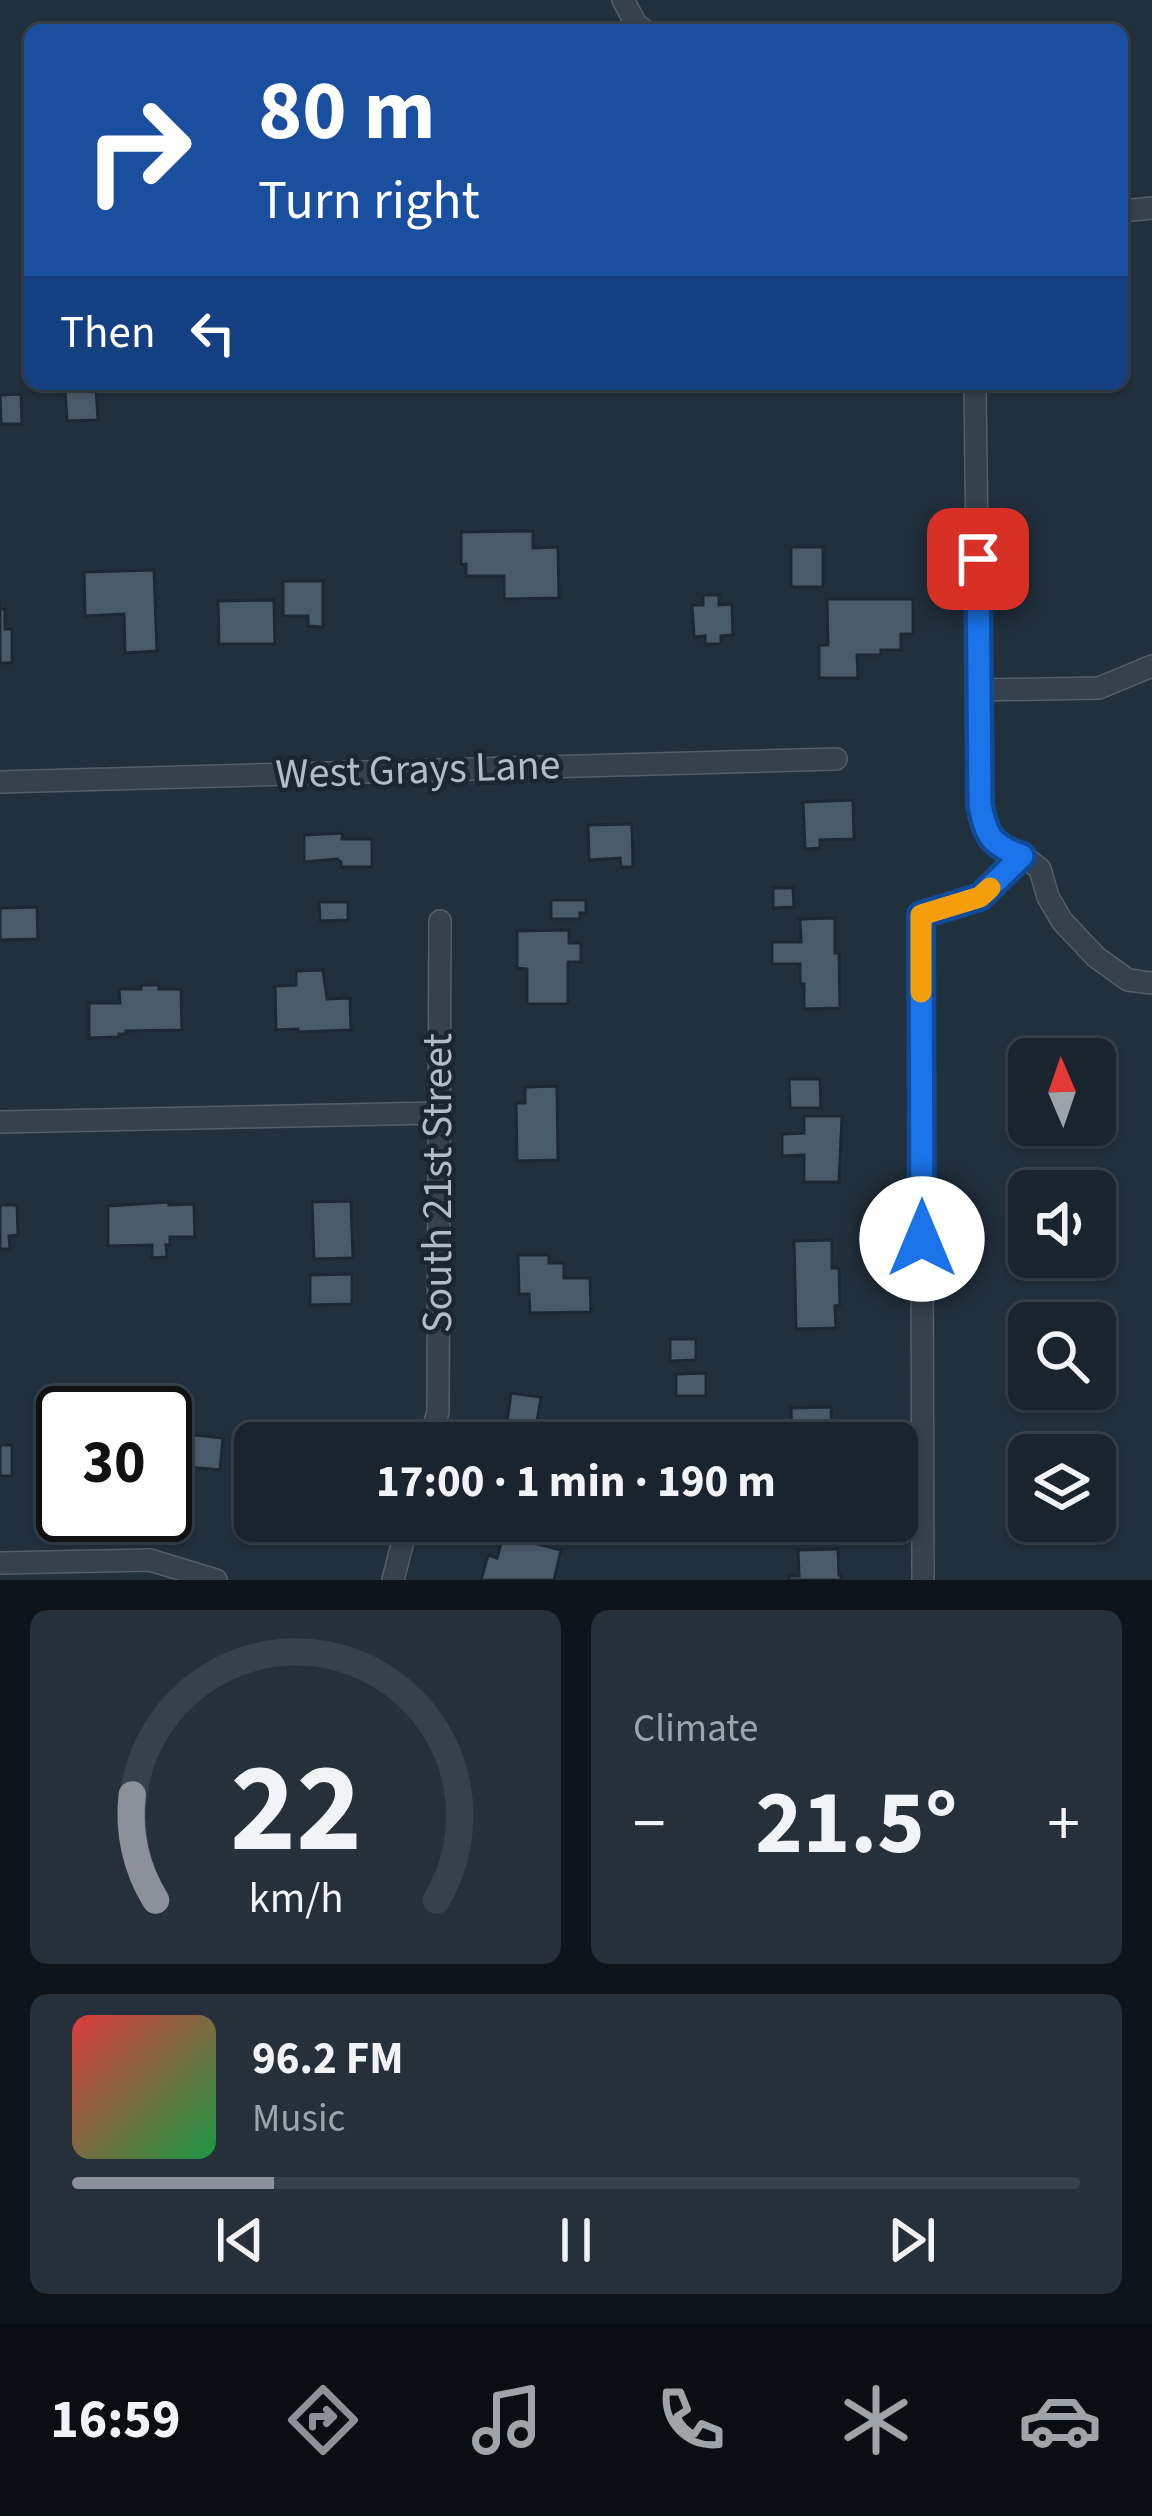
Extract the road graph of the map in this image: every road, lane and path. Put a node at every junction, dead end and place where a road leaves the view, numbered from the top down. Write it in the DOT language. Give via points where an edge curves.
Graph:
graph roads {
  1 [pos="975,390"];
  2 [pos="1152,666"];
  3 [pos="980,690"];
  4 [pos="836,759"];
  5 [pos="0,782"];
  6 [pos="1022,856"];
  7 [pos="921,915"];
  8 [pos="440,922"];
  9 [pos="1152,983"];
  10 [pos="437,1113"];
  11 [pos="0,1122"];
  12 [pos="434,1422"];
  13 [pos="403,1542"];
  14 [pos="0,1563"];
  15 [pos="216,1580"];
  16 [pos="393,1580"];
  17 [pos="923,1580"];
  1 -- 3 [label="street"];
  2 -- 3 [label="street" via="1099,688"];
  3 -- 6 [label="street" via="986,832"];
  4 -- 5 [label="street, West Grays Lane"];
  6 -- 7 [label="lane" via="980,897"];
  6 -- 9 [label="street" via="1040,868 1062,921 1096,957 1128,980"];
  7 -- 17 [label="street"];
  8 -- 10 [label="street, South 21st Street"];
  10 -- 11 [label="street"];
  10 -- 12 [label="street, South 21st Street"];
  13 -- 16 [label="street"];
  14 -- 15 [label="street" via="150,1560"];
}
